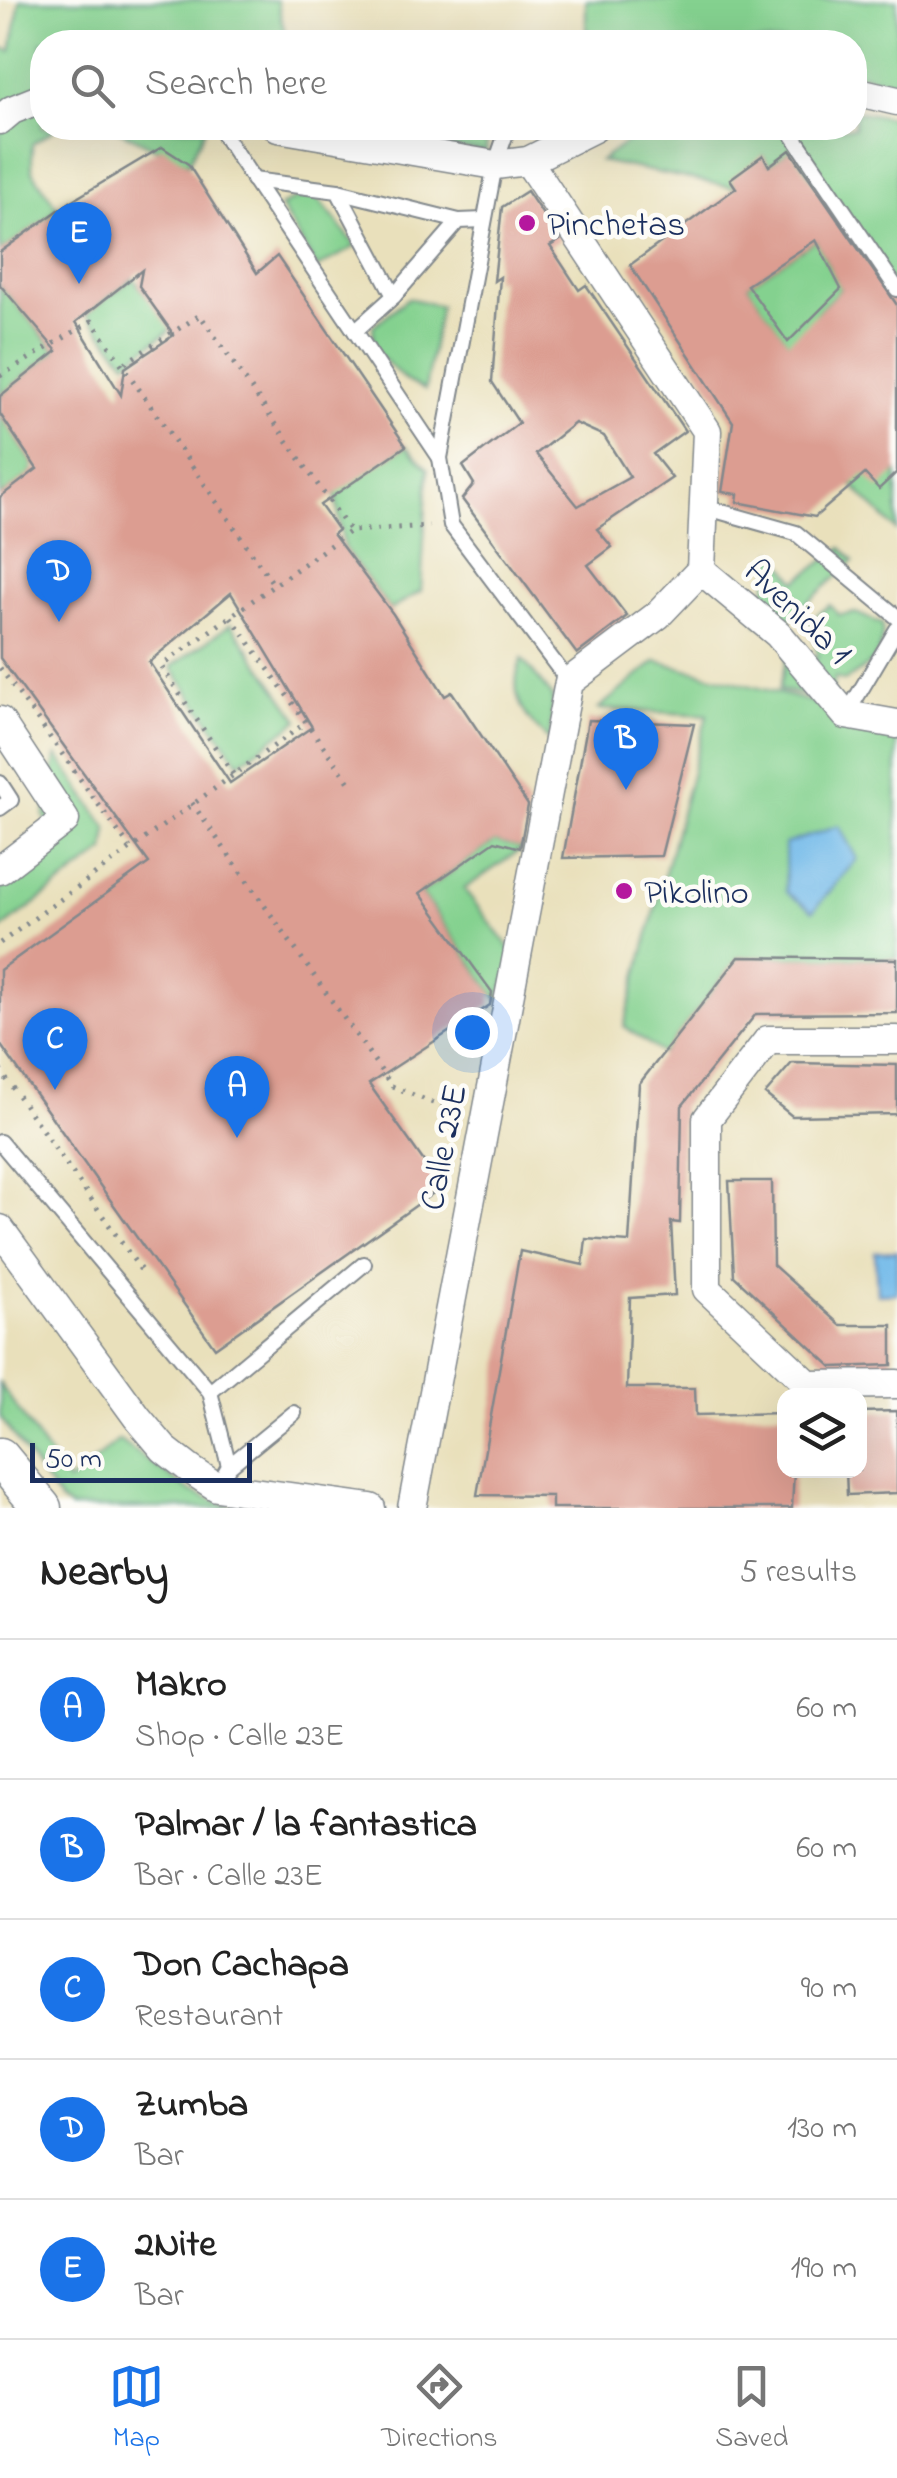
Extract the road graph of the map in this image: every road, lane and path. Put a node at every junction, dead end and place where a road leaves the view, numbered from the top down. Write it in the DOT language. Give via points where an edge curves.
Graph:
graph roads {
  1 [pos="867,93"];
  2 [pos="897,100"];
  3 [pos="30,103"];
  4 [pos="0,120"];
  5 [pos="227,140"];
  6 [pos="350,140"];
  7 [pos="504,140"];
  8 [pos="570,140"];
  9 [pos="796,140"];
  10 [pos="528,161"];
  11 [pos="495,164"];
  12 [pos="253,180"];
  13 [pos="338,191"];
  14 [pos="484,220"];
  15 [pos="458,221"];
  16 [pos="897,288"];
  17 [pos="394,296"];
  18 [pos="355,331"];
  19 [pos="124,364"];
  20 [pos="0,376"];
  21 [pos="440,458"];
  22 [pos="704,507"];
  23 [pos="452,525"];
  24 [pos="350,531"];
  25 [pos="702,570"];
  26 [pos="274,586"];
  27 [pos="231,617"];
  28 [pos="897,617"];
  29 [pos="897,629"];
  30 [pos="0,668"];
  31 [pos="569,682"];
  32 [pos="846,715"];
  33 [pos="0,721"];
  34 [pos="307,722"];
  35 [pos="897,724"];
  36 [pos="234,774"];
  37 [pos="0,783"];
  38 [pos="351,785"];
  39 [pos="192,803"];
  40 [pos="0,808"];
  41 [pos="130,848"];
  42 [pos="0,870"];
  43 [pos="0,943"];
  44 [pos="897,1040"];
  45 [pos="0,1070"];
  46 [pos="485,1124"];
  47 [pos="0,1142"];
  48 [pos="0,1229"];
  49 [pos="364,1264"];
  50 [pos="154,1290"];
  51 [pos="897,1384"];
  52 [pos="210,1392"];
  53 [pos="294,1413"];
  54 [pos="0,1457"];
  55 [pos="223,1477"];
  56 [pos="42,1508"];
  57 [pos="371,1508"];
  58 [pos="412,1508"];
  1 -- 2 [label="street"];
  3 -- 4 [label="street"];
  5 -- 12 [label="lane"];
  6 -- 11 [label="street"];
  7 -- 11 [label="lane"];
  8 -- 10 [label="street"];
  9 -- 16 [label="lane"];
  10 -- 11 [label="street"];
  10 -- 22 [label="street" via="707,431"];
  11 -- 14 [label="lane"];
  12 -- 13 [label="lane"];
  12 -- 18 [label="lane"];
  13 -- 15 [label="lane"];
  13 -- 17 [label="lane"];
  14 -- 15 [label="lane"];
  14 -- 21 [label="lane"];
  15 -- 17 [label="lane"];
  17 -- 18 [label="lane"];
  18 -- 21 [label="lane"];
  19 -- 20 [label="path" via="92,321"];
  19 -- 24 [label="path" via="200,315"];
  19 -- 26 [label="path"];
  21 -- 23 [label="lane"];
  22 -- 25 [label="street"];
  22 -- 28 [label="lane" via="796,532"];
  23 -- 24 [label="path"];
  23 -- 31 [label="lane"];
  24 -- 26 [label="path"];
  25 -- 31 [label="street" via="658,615"];
  25 -- 32 [label="street, Avenida 1" via="778,634"];
  26 -- 27 [label="path"];
  27 -- 34 [label="path"];
  27 -- 36 [label="path" via="160,666"];
  29 -- 32 [label="lane"];
  30 -- 41 [label="path"];
  31 -- 46 [label="street, Calle 23E"];
  32 -- 35 [label="street, Avenida 1"];
  33 -- 42 [label="street" via="65,820"];
  34 -- 36 [label="path"];
  34 -- 38 [label="path"];
  36 -- 39 [label="path"];
  37 -- 40 [label="lane" via="11,800"];
  39 -- 41 [label="path"];
  39 -- 46 [label="path" via="392,1086"];
  41 -- 43 [label="path"];
  44 -- 51 [label="street" via="768,1040 707,1119 706,1194 706,1289 809,1385"];
  45 -- 50 [label="path"];
  46 -- 58 [label="street, Calle 23E"];
  47 -- 52 [label="lane"];
  48 -- 55 [label="street" via="164,1449"];
  49 -- 52 [label="lane"];
  52 -- 55 [label="lane"];
  53 -- 55 [label="lane"];
  54 -- 56 [label="main road"];
  55 -- 57 [label="street"];
}
